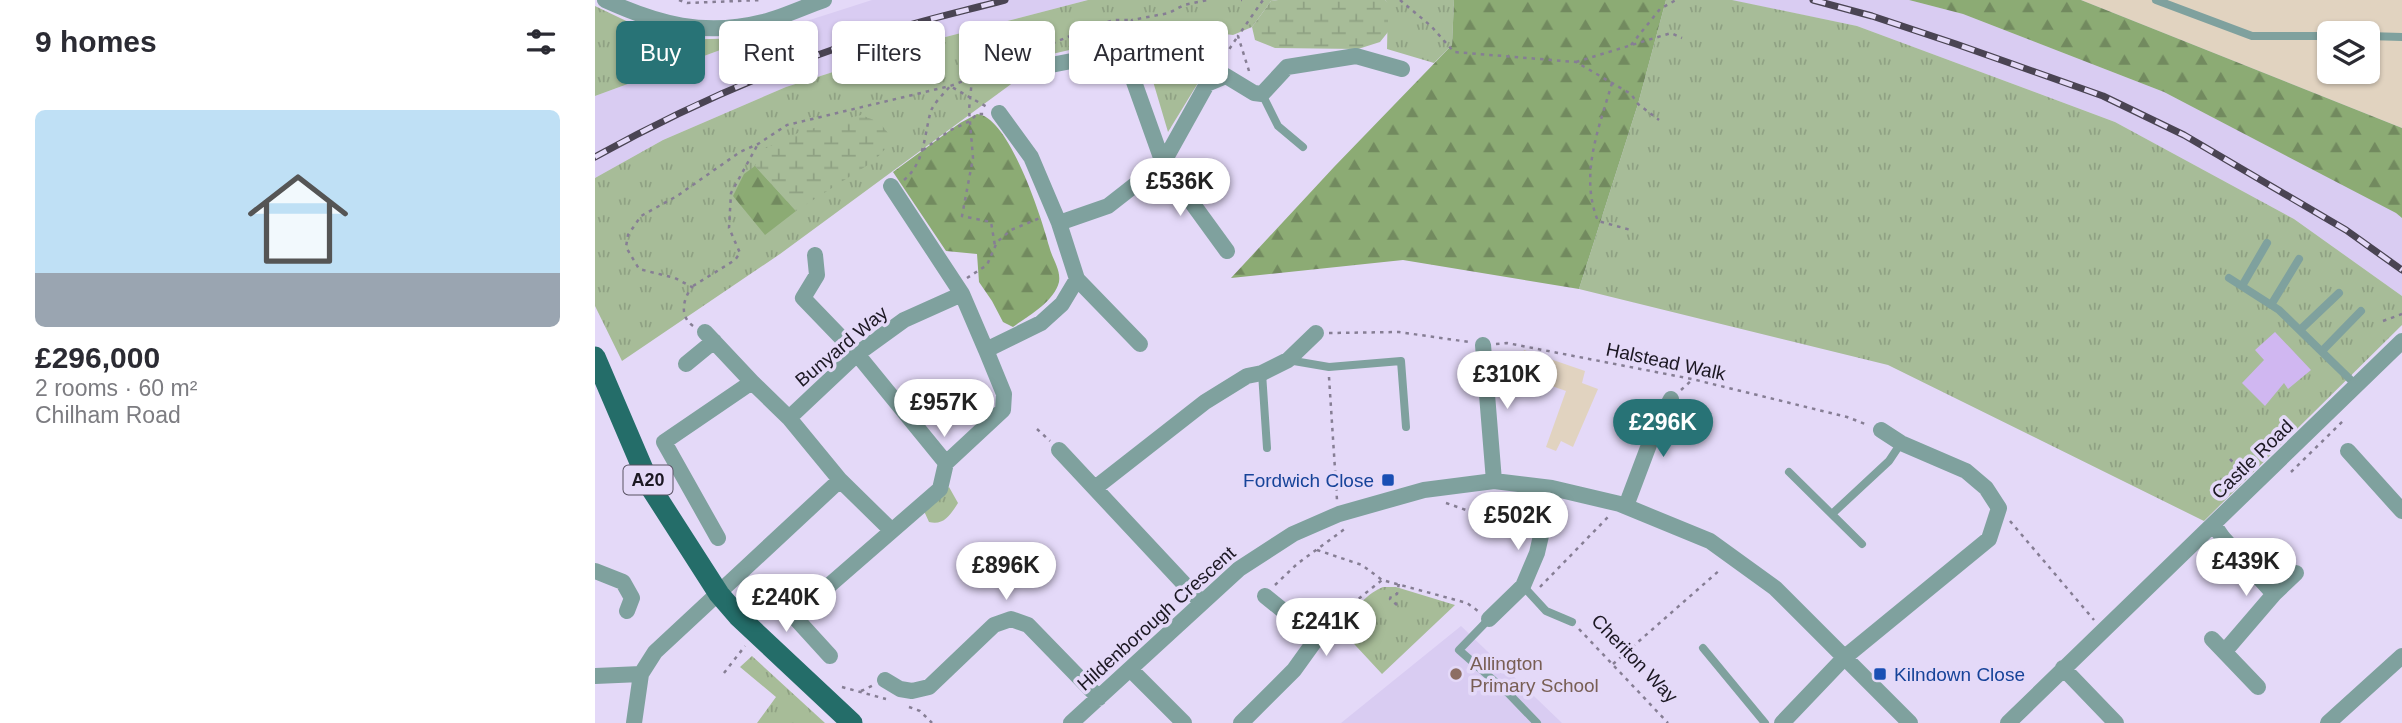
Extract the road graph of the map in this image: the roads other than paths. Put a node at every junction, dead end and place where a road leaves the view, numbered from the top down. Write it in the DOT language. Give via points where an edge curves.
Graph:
graph roads {
  1 [pos="605,0"];
  2 [pos="824,0"];
  3 [pos="2156,0"];
  4 [pos="2317,36"];
  5 [pos="2380,36"];
  6 [pos="2402,37"];
  7 [pos="1055,64"];
  8 [pos="1402,69"];
  9 [pos="1228,77"];
  10 [pos="1207,84"];
  11 [pos="1258,93"];
  12 [pos="999,113"];
  13 [pos="1303,147"];
  14 [pos="1163,163"];
  15 [pos="892,188"];
  16 [pos="1056,218"];
  17 [pos="2267,243"];
  18 [pos="1227,251"];
  19 [pos="815,255"];
  20 [pos="2299,259"];
  21 [pos="2229,278"];
  22 [pos="1077,279"];
  23 [pos="2242,286"];
  24 [pos="959,289"];
  25 [pos="2339,293"];
  26 [pos="2271,305"];
  27 [pos="2361,310"];
  28 [pos="2300,330"];
  29 [pos="1316,333"];
  30 [pos="2402,341"];
  31 [pos="1140,344"];
  32 [pos="1483,345"];
  33 [pos="986,350"];
  34 [pos="2322,351"];
  35 [pos="857,354"];
  36 [pos="595,358"];
  37 [pos="1288,360"];
  38 [pos="686,364"];
  39 [pos="1262,373"];
  40 [pos="752,382"];
  41 [pos="2357,386"];
  42 [pos="1671,399"];
  43 [pos="789,418"];
  44 [pos="1406,427"];
  45 [pos="1881,430"];
  46 [pos="1901,443"];
  47 [pos="1266,448"];
  48 [pos="1059,450"];
  49 [pos="2348,451"];
  50 [pos="946,463"];
  51 [pos="1789,471"];
  52 [pos="840,480"];
  53 [pos="1494,481"];
  54 [pos="1095,488"];
  55 [pos="1552,488"];
  56 [pos="1623,505"];
  57 [pos="2402,511"];
  58 [pos="1832,514"];
  59 [pos="2214,525"];
  60 [pos="891,530"];
  61 [pos="718,538"];
  62 [pos="1862,544"];
  63 [pos="595,571"];
  64 [pos="2296,573"];
  65 [pos="768,588"];
  66 [pos="1527,591"];
  67 [pos="719,594"];
  68 [pos="2274,594"];
  69 [pos="1265,596"];
  70 [pos="1201,602"];
  71 [pos="627,611"];
  72 [pos="794,616"];
  73 [pos="1489,619"];
  74 [pos="1572,622"];
  75 [pos="2212,639"];
  76 [pos="1703,648"];
  77 [pos="2225,650"];
  78 [pos="831,656"];
  79 [pos="1845,657"];
  80 [pos="2391,660"];
  81 [pos="1130,668"];
  82 [pos="2063,668"];
  83 [pos="641,674"];
  84 [pos="595,676"];
  85 [pos="885,680"];
  86 [pos="2257,687"];
  87 [pos="1099,698"];
  88 [pos="846,721"];
  89 [pos="2115,722"];
  90 [pos="633,723"];
  91 [pos="1072,723"];
  92 [pos="1184,723"];
  93 [pos="1241,723"];
  94 [pos="1537,723"];
  95 [pos="1765,723"];
  96 [pos="1782,723"];
  97 [pos="1910,723"];
  98 [pos="2008,723"];
  99 [pos="2328,723"];
  1 -- 2 [label="street" via="676,26 707,29 764,22"];
  3 -- 4 [label="lane" via="2252,36"];
  5 -- 6 [label="lane"];
  7 -- 14 [label="street" via="1123,51"];
  8 -- 11 [label="street" via="1356,56 1287,67"];
  9 -- 11 [label="street"];
  10 -- 14 [label="street"];
  11 -- 13 [label="lane" via="1277,126"];
  12 -- 16 [label="street" via="1031,157"];
  14 -- 16 [label="street" via="1108,206"];
  14 -- 18 [label="street"];
  15 -- 24 [label="street"];
  16 -- 22 [label="street"];
  17 -- 23 [label="lane"];
  19 -- 35 [label="street" via="817,275 803,298"];
  20 -- 26 [label="lane"];
  21 -- 23 [label="lane"];
  22 -- 31 [label="street"];
  22 -- 33 [label="street" via="1062,304 1041,323"];
  23 -- 26 [label="lane"];
  24 -- 33 [label="street"];
  24 -- 35 [label="street, Bunyard Way"];
  25 -- 28 [label="lane"];
  26 -- 28 [label="lane"];
  27 -- 34 [label="lane"];
  28 -- 34 [label="lane"];
  29 -- 37 [label="street"];
  30 -- 41 [label="street, Castle Road"];
  32 -- 53 [label="street"];
  33 -- 50 [label="street" via="1005,394 1003,410"];
  34 -- 41 [label="lane"];
  35 -- 43 [label="street, Bunyard Way"];
  35 -- 50 [label="street"];
  36 -- 67 [label="main road, A20" via="651,488"];
  37 -- 39 [label="street"];
  37 -- 44 [label="lane" via="1329,367 1401,361"];
  38 -- 40 [label="street" via="710,337"];
  39 -- 47 [label="lane"];
  39 -- 54 [label="street" via="1247,376 1205,402"];
  40 -- 43 [label="street"];
  40 -- 61 [label="street" via="664,442"];
  41 -- 59 [label="street, Castle Road" via="2335,418"];
  42 -- 56 [label="street"];
  43 -- 52 [label="street"];
  45 -- 46 [label="street"];
  46 -- 58 [label="lane" via="1889,461"];
  46 -- 79 [label="street" via="1966,471 1986,488 1999,508 1989,539"];
  48 -- 54 [label="street"];
  49 -- 57 [label="street"];
  50 -- 60 [label="street" via="940,489"];
  51 -- 58 [label="lane"];
  52 -- 60 [label="street"];
  52 -- 67 [label="street"];
  53 -- 55 [label="street, Hildenborough Crescent"];
  53 -- 70 [label="street, Hildenborough Crescent" via="1416,493 1293,534 1239,569"];
  54 -- 70 [label="street"];
  55 -- 56 [label="street, Hildenborough Crescent"];
  55 -- 66 [label="street"];
  56 -- 79 [label="street, Hildenborough Crescent" via="1710,541 1775,588"];
  58 -- 62 [label="lane"];
  59 -- 68 [label="street"];
  59 -- 82 [label="street, Castle Road"];
  60 -- 72 [label="street"];
  63 -- 71 [label="street" via="623,582 632,598"];
  64 -- 68 [label="street"];
  65 -- 72 [label="street"];
  66 -- 73 [label="street"];
  66 -- 74 [label="lane" via="1546,611"];
  67 -- 83 [label="street" via="655,652"];
  67 -- 88 [label="main road, A20"];
  68 -- 77 [label="street"];
  69 -- 93 [label="street" via="1317,638 1294,670"];
  70 -- 81 [label="street, Hildenborough Crescent"];
  72 -- 78 [label="street"];
  73 -- 94 [label="lane" via="1459,650"];
  75 -- 77 [label="street"];
  76 -- 95 [label="lane"];
  77 -- 86 [label="street"];
  79 -- 96 [label="street"];
  79 -- 97 [label="street, Hildenborough Crescent"];
  80 -- 99 [label="street"];
  81 -- 87 [label="street, Hildenborough Crescent"];
  81 -- 92 [label="street"];
  82 -- 89 [label="street"];
  82 -- 98 [label="street, Castle Road"];
  83 -- 84 [label="street"];
  83 -- 90 [label="street"];
  85 -- 87 [label="street" via="900,689 929,687 994,625 1011,619 1028,625"];
  87 -- 91 [label="street, Hildenborough Crescent"];
}
